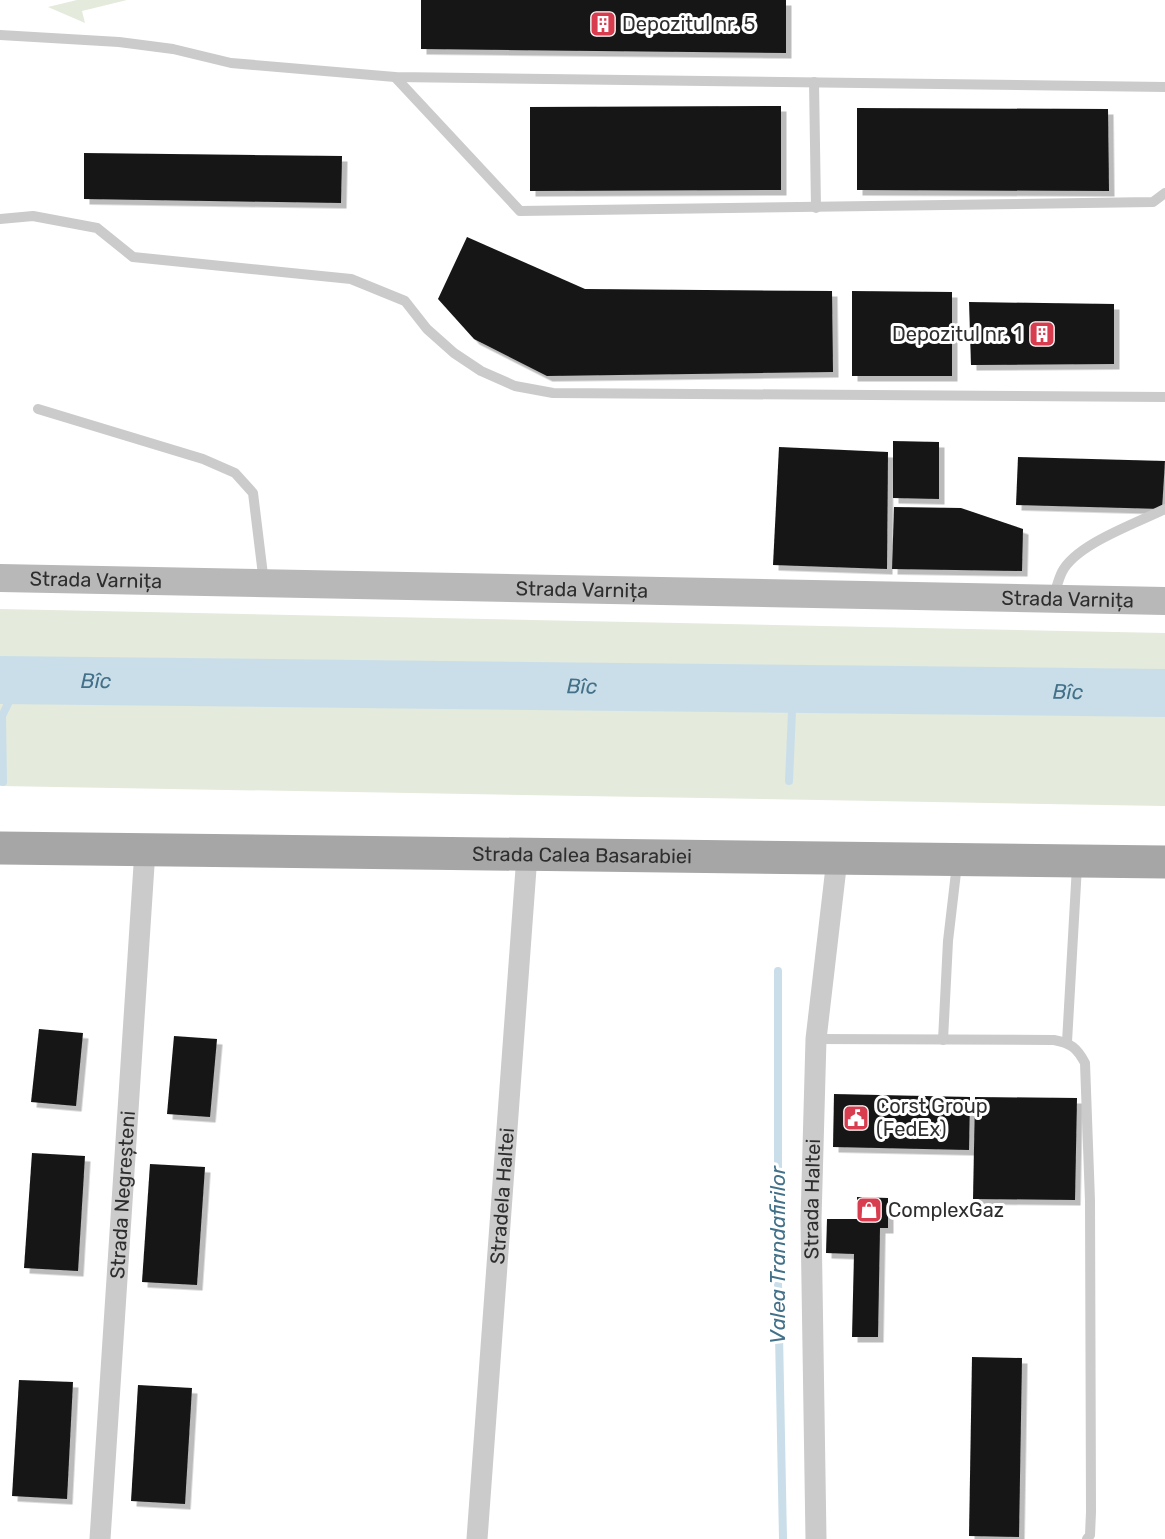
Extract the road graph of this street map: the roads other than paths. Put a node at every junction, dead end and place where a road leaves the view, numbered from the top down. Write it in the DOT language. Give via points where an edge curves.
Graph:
graph roads {
  1 [pos="0,35"];
  2 [pos="395,77"];
  3 [pos="814,82"];
  4 [pos="1165,87"];
  5 [pos="1165,193"];
  6 [pos="816,208"];
  7 [pos="0,219"];
  8 [pos="1165,398"];
  9 [pos="38,409"];
  10 [pos="1165,509"];
  11 [pos="0,578"];
  12 [pos="264,584"];
  13 [pos="1053,599"];
  14 [pos="1165,601"];
  15 [pos="0,848"];
  16 [pos="145,850"];
  17 [pos="527,855"];
  18 [pos="837,859"];
  19 [pos="958,861"];
  20 [pos="1077,861"];
  21 [pos="1165,862"];
  22 [pos="816,1039"];
  23 [pos="943,1040"];
  24 [pos="1067,1042"];
  25 [pos="100,1539"];
  26 [pos="477,1539"];
  27 [pos="816,1539"];
  28 [pos="1087,1539"];
  1 -- 2 [label="lane" via="118,42 231,63"];
  2 -- 3 [label="lane"];
  2 -- 6 [label="lane" via="520,211"];
  3 -- 4 [label="lane"];
  3 -- 6 [label="lane"];
  5 -- 6 [label="lane" via="1154,202"];
  7 -- 8 [label="lane" via="33,216 97,228 133,257 351,279 405,301 427,329 482,371 515,386 553,393"];
  9 -- 12 [label="lane" via="202,459 235,473 253,493"];
  10 -- 13 [label="lane" via="1076,556 1062,570"];
  11 -- 12 [label="street, Strada Varnița"];
  12 -- 13 [label="street, Strada Varnița"];
  13 -- 14 [label="street, Strada Varnița"];
  15 -- 16 [label="main road, Strada Calea Basarabiei"];
  16 -- 17 [label="main road, Strada Calea Basarabiei"];
  16 -- 25 [label="street, Strada Negreșteni"];
  17 -- 18 [label="main road, Strada Calea Basarabiei"];
  17 -- 26 [label="street, Stradela Haltei"];
  18 -- 19 [label="main road, Strada Calea Basarabiei"];
  18 -- 22 [label="street, Strada Haltei"];
  19 -- 20 [label="main road, Strada Calea Basarabiei"];
  19 -- 23 [label="lane" via="948,940"];
  20 -- 21 [label="main road, Strada Calea Basarabiei"];
  20 -- 24 [label="lane"];
  22 -- 23 [label="lane"];
  22 -- 27 [label="street, Strada Haltei" via="811,1220"];
  23 -- 24 [label="lane"];
  24 -- 28 [label="lane" via="1078,1049 1085,1063 1088,1097 1092,1512"];
}
